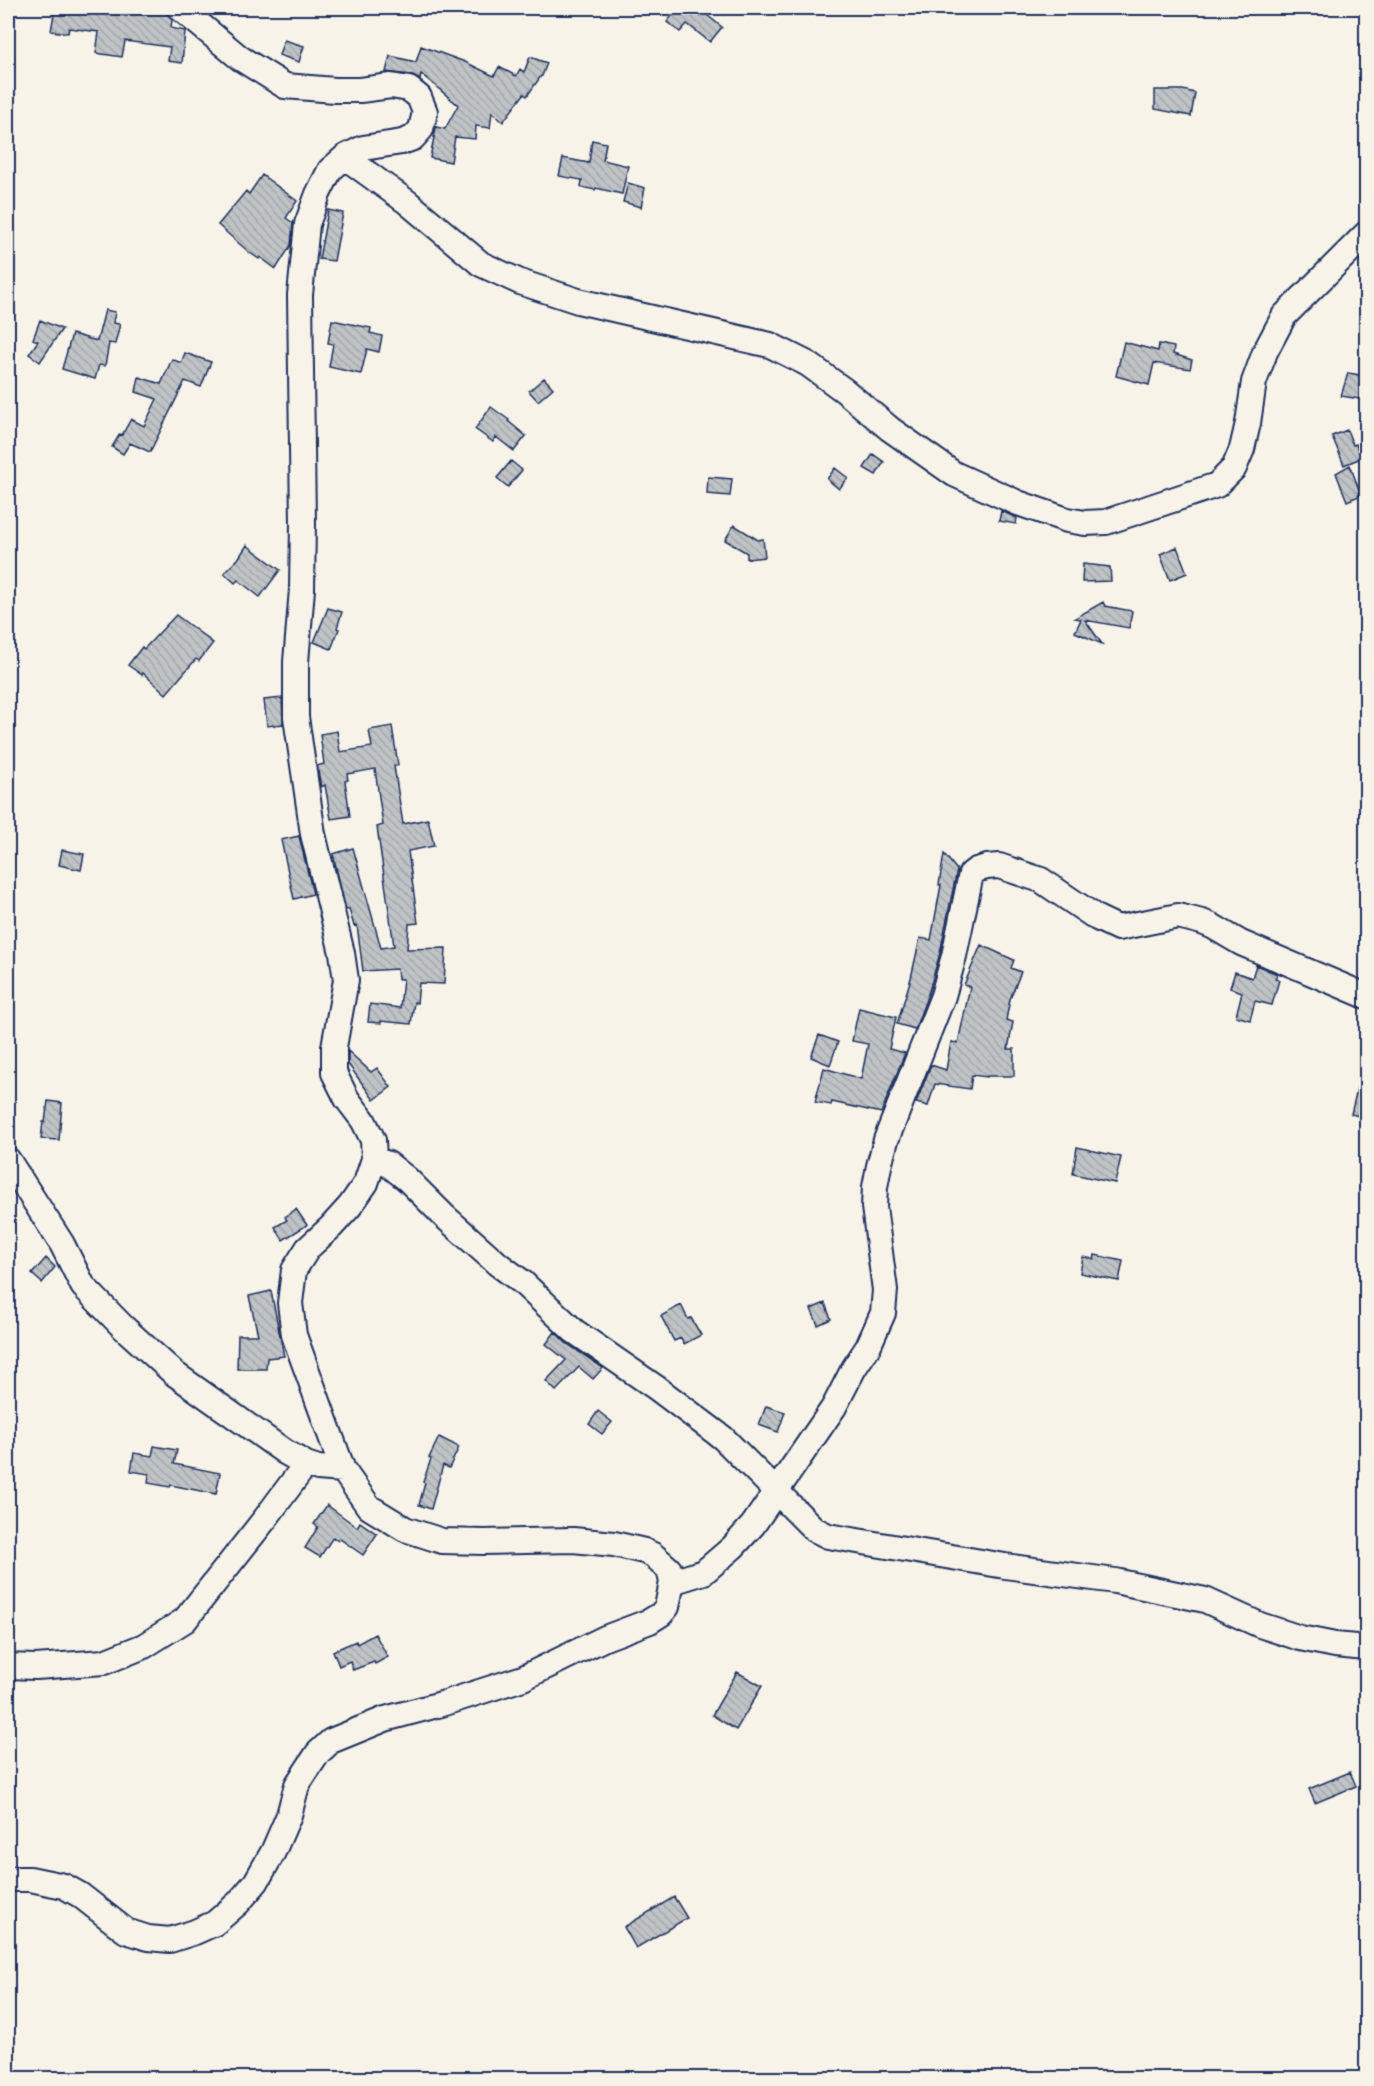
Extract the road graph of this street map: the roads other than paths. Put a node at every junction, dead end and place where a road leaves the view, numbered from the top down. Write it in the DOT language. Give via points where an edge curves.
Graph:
graph roads {
  1 [pos="180,8"];
  2 [pos="345,157"];
  3 [pos="1366,234"];
  4 [pos="1366,996"];
  5 [pos="374,1159"];
  6 [pos="8,1160"];
  7 [pos="306,1464"];
  8 [pos="343,1470"];
  9 [pos="777,1493"];
  10 [pos="672,1582"];
  11 [pos="1366,1648"];
  12 [pos="8,1665"];
  13 [pos="8,1878"];
  1 -- 2 [label="street" via="240,58 285,86 360,90 391,86 409,89 419,97 424,120 413,138 363,148"];
  2 -- 3 [label="street" via="481,264 578,301 770,345 808,364 954,474 1018,503 1084,523 1106,522 1217,485 1234,468 1242,449 1254,382 1284,316"];
  2 -- 5 [label="street" via="330,170 307,224 300,295 303,523 296,697 313,834 346,980 334,1047 334,1073 346,1100 373,1140"];
  4 -- 9 [label="street" via="1241,943 1202,922 1178,916 1118,928 1041,880 999,866 971,874 943,996 879,1166 874,1207 885,1290 883,1313 834,1407"];
  5 -- 8 [label="street" via="366,1183 350,1206 308,1248 294,1270 290,1303 294,1335"];
  5 -- 9 [label="street" via="407,1179 574,1331 723,1438"];
  6 -- 7 [label="street" via="62,1244 83,1286 123,1327 175,1374"];
  7 -- 8 [label="street"];
  7 -- 12 [label="street" via="185,1620 144,1646 104,1662"];
  8 -- 10 [label="street" via="369,1508 405,1529 442,1540 573,1540 614,1544 653,1555 669,1569"];
  9 -- 10 [label="street" via="733,1547 704,1572"];
  9 -- 11 [label="street" via="814,1529 828,1536 1115,1581 1206,1600 1300,1638"];
  10 -- 13 [label="street" via="667,1607 650,1621 523,1678 385,1719 331,1741 297,1785 289,1815 256,1882 215,1923 195,1932 170,1940 148,1938 126,1931 64,1886"];
}
